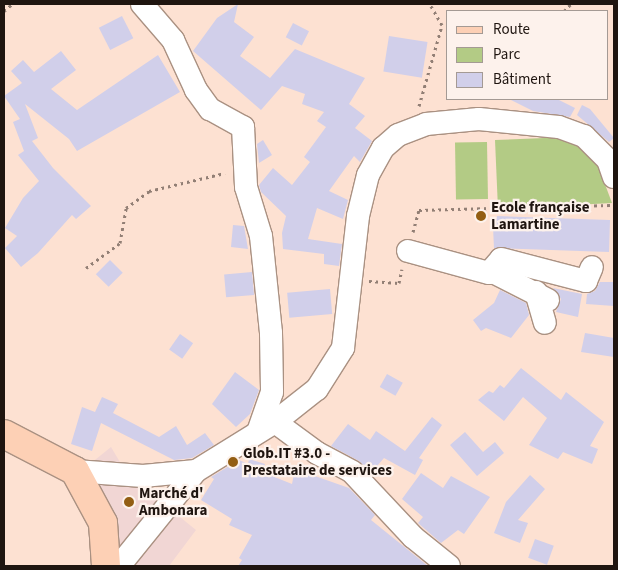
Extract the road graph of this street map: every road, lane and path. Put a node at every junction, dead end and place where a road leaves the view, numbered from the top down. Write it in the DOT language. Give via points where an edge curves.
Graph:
graph roads {
  1 [pos="12,4"];
  2 [pos="142,4"];
  3 [pos="430,4"];
  4 [pos="4,11"];
  5 [pos="418,127"];
  6 [pos="245,169"];
  7 [pos="614,177"];
  8 [pos="611,205"];
  9 [pos="408,251"];
  10 [pos="592,267"];
  11 [pos="86,268"];
  12 [pos="492,271"];
  13 [pos="352,280"];
  14 [pos="545,323"];
  15 [pos="266,427"];
  16 [pos="4,434"];
  17 [pos="196,470"];
  18 [pos="75,471"];
  19 [pos="106,566"];
  20 [pos="119,566"];
  21 [pos="450,566"];
  1 -- 4 [label="path"];
  2 -- 6 [label="street" via="173,40 196,90 210,109 243,127"];
  3 -- 5 [label="path" via="442,24 418,109"];
  5 -- 7 [label="street" via="479,120 559,127 584,136 608,160"];
  5 -- 13 [label="street" via="398,135 383,148 368,176 358,216"];
  6 -- 11 [label="path" via="149,192 126,208 120,243"];
  6 -- 15 [label="street" via="246,187 261,236 270,333 272,392"];
  8 -- 9 [label="path" via="419,210"];
  9 -- 12 [label="street" via="489,273"];
  9 -- 13 [label="path" via="399,283"];
  10 -- 12 [label="street" via="586,281 508,259 501,259"];
  12 -- 14 [label="street" via="542,296"];
  13 -- 15 [label="street" via="344,348 317,389"];
  15 -- 17 [label="street"];
  15 -- 21 [label="street" via="352,472 413,537"];
  16 -- 18 [label="main road"];
  17 -- 18 [label="street" via="143,476"];
  17 -- 20 [label="street"];
  18 -- 19 [label="main road" via="103,523"];
}
